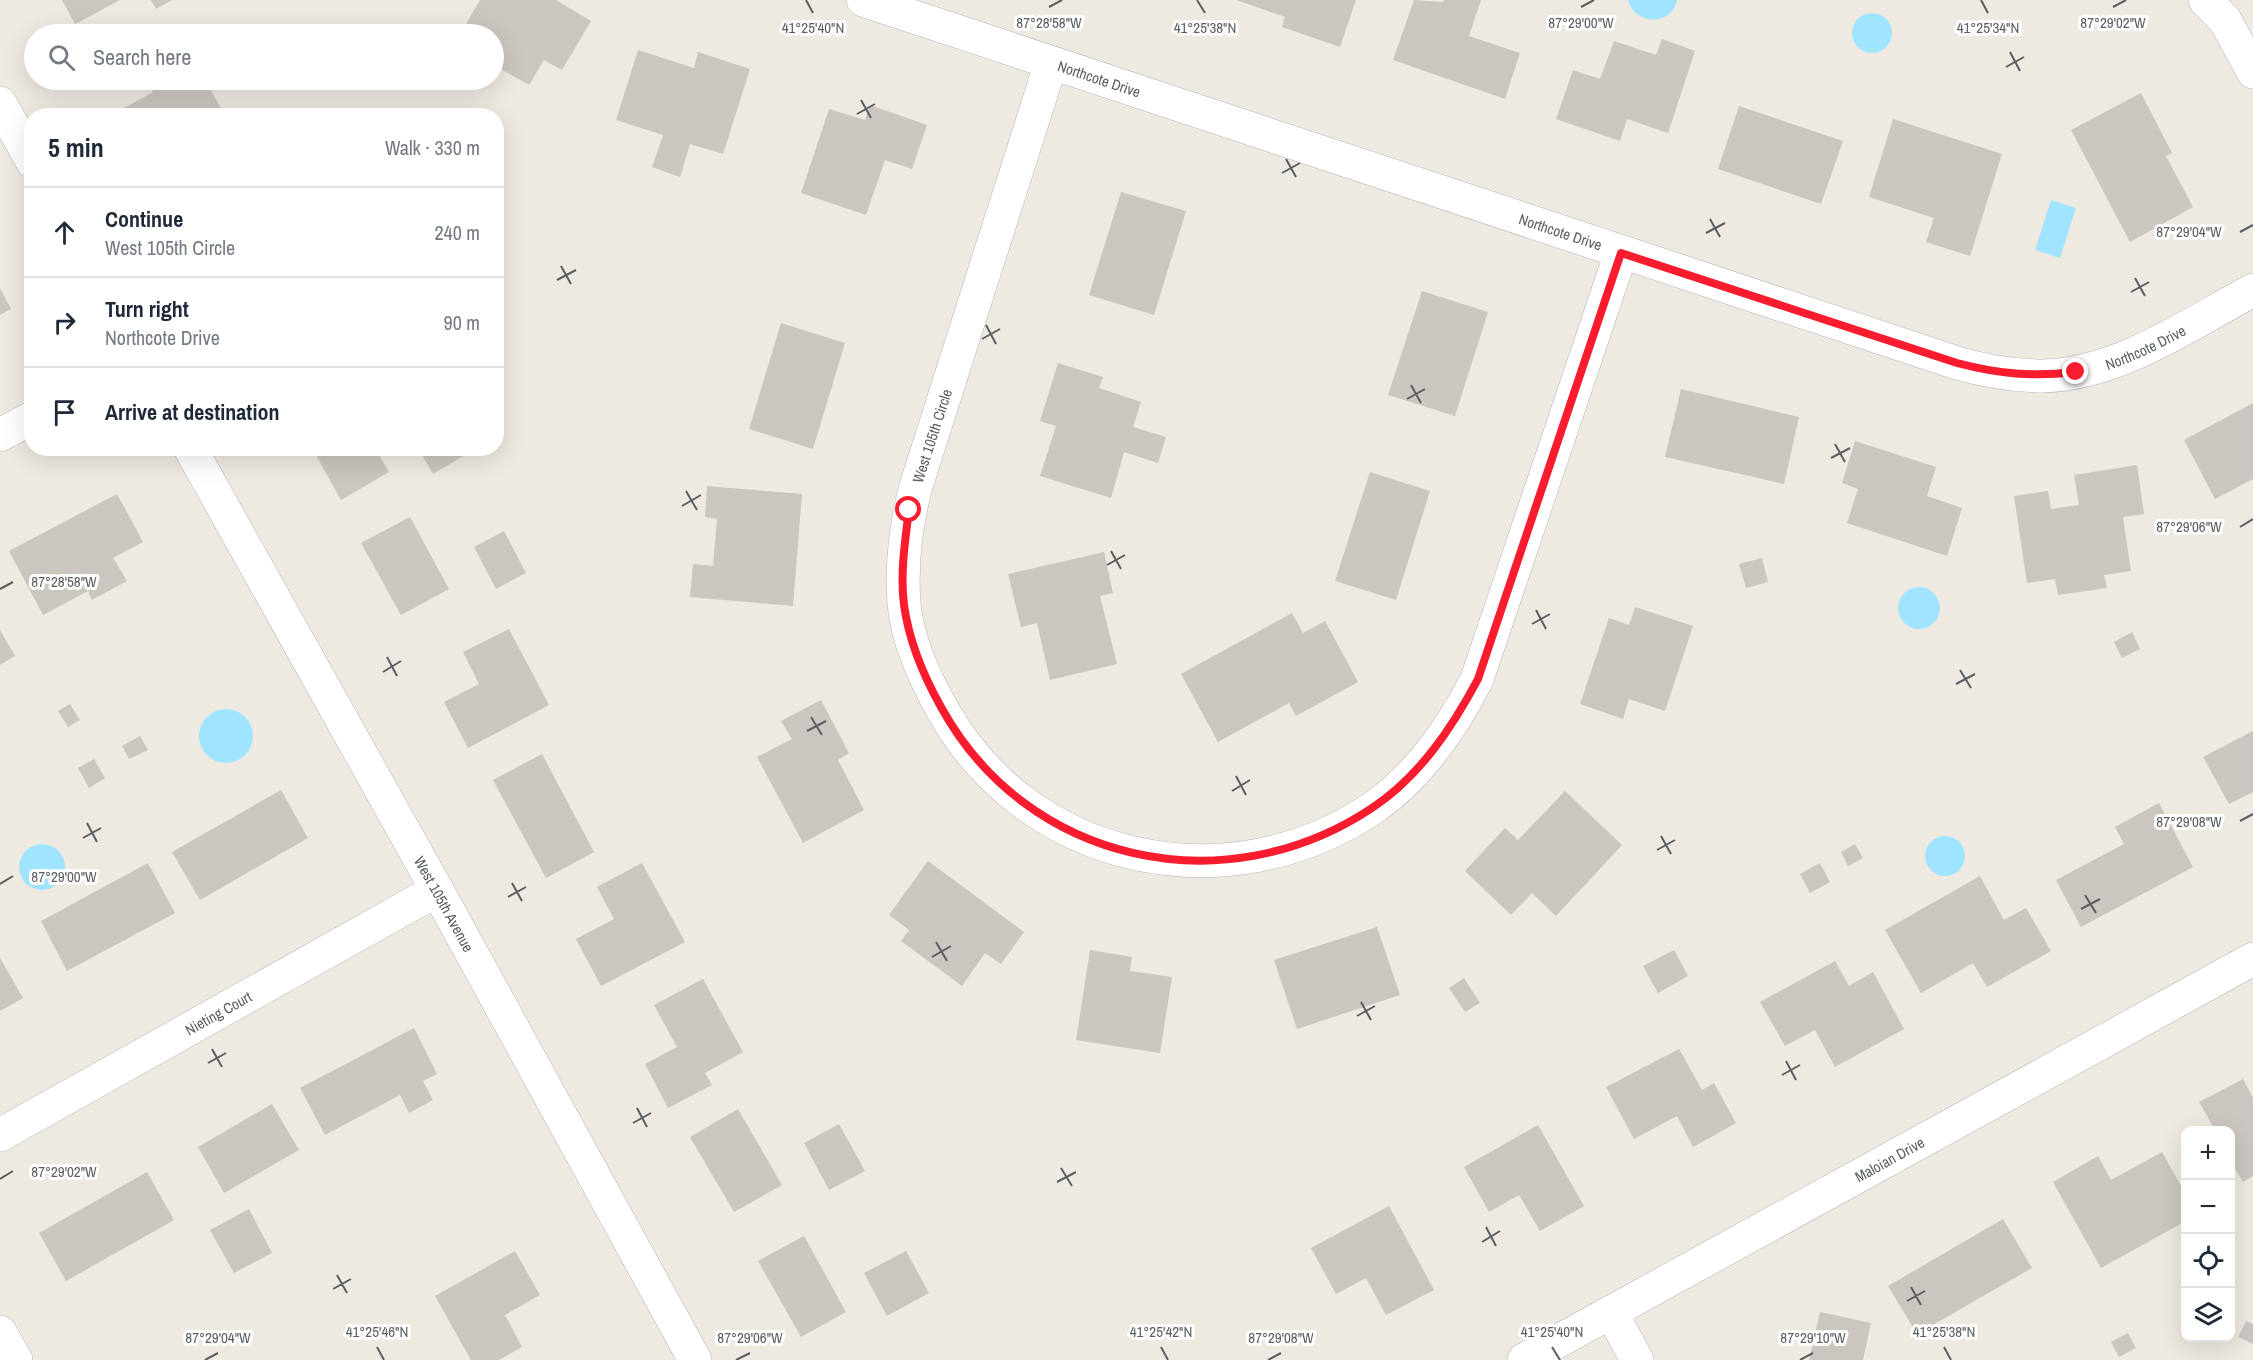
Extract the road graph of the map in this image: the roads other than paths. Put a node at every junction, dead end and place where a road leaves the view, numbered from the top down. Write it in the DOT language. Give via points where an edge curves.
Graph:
graph roads {
  1 [pos="863,0"];
  2 [pos="2205,0"];
  3 [pos="1051,63"];
  4 [pos="2253,72"];
  5 [pos="0,103"];
  6 [pos="24,146"];
  7 [pos="1621,253"];
  8 [pos="2253,290"];
  9 [pos="24,422"];
  10 [pos="0,435"];
  11 [pos="194,456"];
  12 [pos="437,890"];
  13 [pos="2253,958"];
  14 [pos="0,1135"];
  15 [pos="1611,1312"];
  16 [pos="0,1332"];
  17 [pos="16,1360"];
  18 [pos="695,1360"];
  19 [pos="1524,1360"];
  20 [pos="1637,1360"];
  1 -- 3 [label="street, Northcote Drive"];
  2 -- 4 [label="street" via="2225,20"];
  3 -- 7 [label="street, Northcote Drive"];
  3 -- 7 [label="street, West 105th Circle" via="916,486 905,540 904,604 920,664 969,751 991,776 1038,813 1098,843 1185,862 1249,858 1279,851 1342,826 1374,807 1425,759 1446,733 1478,679"];
  5 -- 6 [label="street"];
  7 -- 8 [label="street, Northcote Drive" via="1957,363 2017,375 2076,372 2113,362"];
  9 -- 10 [label="street"];
  11 -- 12 [label="street, West 105th Avenue"];
  12 -- 14 [label="street, Nieting Court"];
  12 -- 18 [label="street, West 105th Avenue"];
  13 -- 15 [label="street, Maloian Drive"];
  15 -- 19 [label="street, Maloian Drive"];
  15 -- 20 [label="street"];
  16 -- 17 [label="street"];
}
